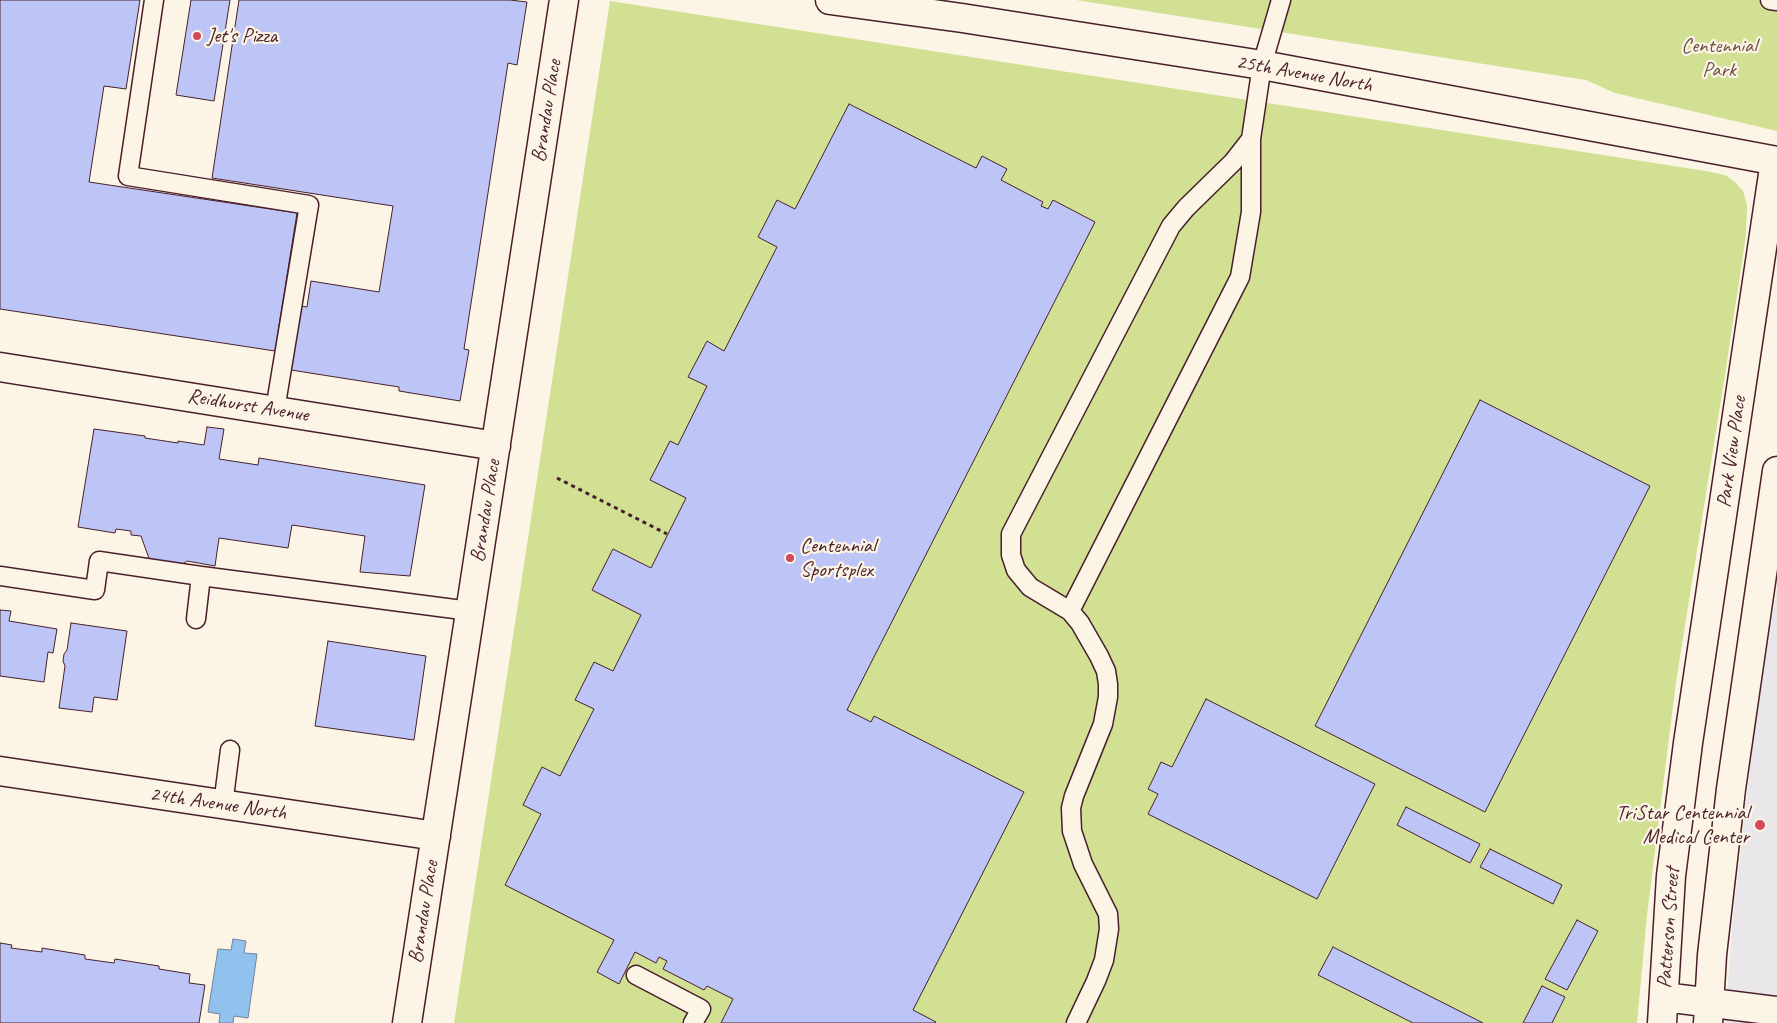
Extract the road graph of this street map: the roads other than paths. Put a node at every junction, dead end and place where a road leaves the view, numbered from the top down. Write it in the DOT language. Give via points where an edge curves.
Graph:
graph roads {
  1 [pos="154,0"];
  2 [pos="564,0"];
  3 [pos="830,0"];
  4 [pos="1281,0"];
  5 [pos="1770,0"];
  6 [pos="1777,1"];
  7 [pos="1262,65"];
  8 [pos="1251,140"];
  9 [pos="1776,161"];
  10 [pos="0,367"];
  11 [pos="276,410"];
  12 [pos="496,446"];
  13 [pos="1777,471"];
  14 [pos="1769,575"];
  15 [pos="0,576"];
  16 [pos="201,576"];
  17 [pos="470,611"];
  18 [pos="1070,611"];
  19 [pos="196,619"];
  20 [pos="1688,743"];
  21 [pos="230,750"];
  22 [pos="0,771"];
  23 [pos="223,804"];
  24 [pos="436,836"];
  25 [pos="636,976"];
  26 [pos="1663,1010"];
  27 [pos="1777,1011"];
  28 [pos="1709,1013"];
  29 [pos="407,1023"];
  30 [pos="693,1023"];
  31 [pos="1076,1023"];
  1 -- 11 [label="lane" via="128,176 309,205"];
  2 -- 12 [label="street, Brandau Place"];
  3 -- 7 [label="street, 25th Avenue North"];
  4 -- 7 [label="lane"];
  5 -- 6 [label="lane"];
  7 -- 8 [label="lane"];
  7 -- 9 [label="street, 25th Avenue North"];
  8 -- 18 [label="lane" via="1251,212 1240,277"];
  8 -- 18 [label="lane" via="1171,226 1011,534 1011,555 1022,580"];
  9 -- 20 [label="street, Park View Place"];
  10 -- 11 [label="street, Reidhurst Avenue"];
  11 -- 12 [label="street, Reidhurst Avenue"];
  12 -- 17 [label="street, Brandau Place"];
  13 -- 14 [label="street"];
  14 -- 28 [label="street" via="1721,865"];
  15 -- 16 [label="lane" via="95,590 99,561"];
  16 -- 17 [label="lane"];
  16 -- 19 [label="lane"];
  17 -- 24 [label="street, Brandau Place"];
  18 -- 31 [label="lane" via="1092,642 1106,671 1108,684 1103,724 1071,808 1072,831 1083,864 1108,914 1109,930 1104,960"];
  20 -- 26 [label="street, Patterson Street" via="1671,876"];
  21 -- 23 [label="lane"];
  22 -- 23 [label="street, 24th Avenue North"];
  23 -- 24 [label="street, 24th Avenue North"];
  24 -- 29 [label="street, Brandau Place"];
  25 -- 30 [label="lane" via="701,1009"];
  26 -- 28 [label="street"];
  27 -- 28 [label="street"];
}
